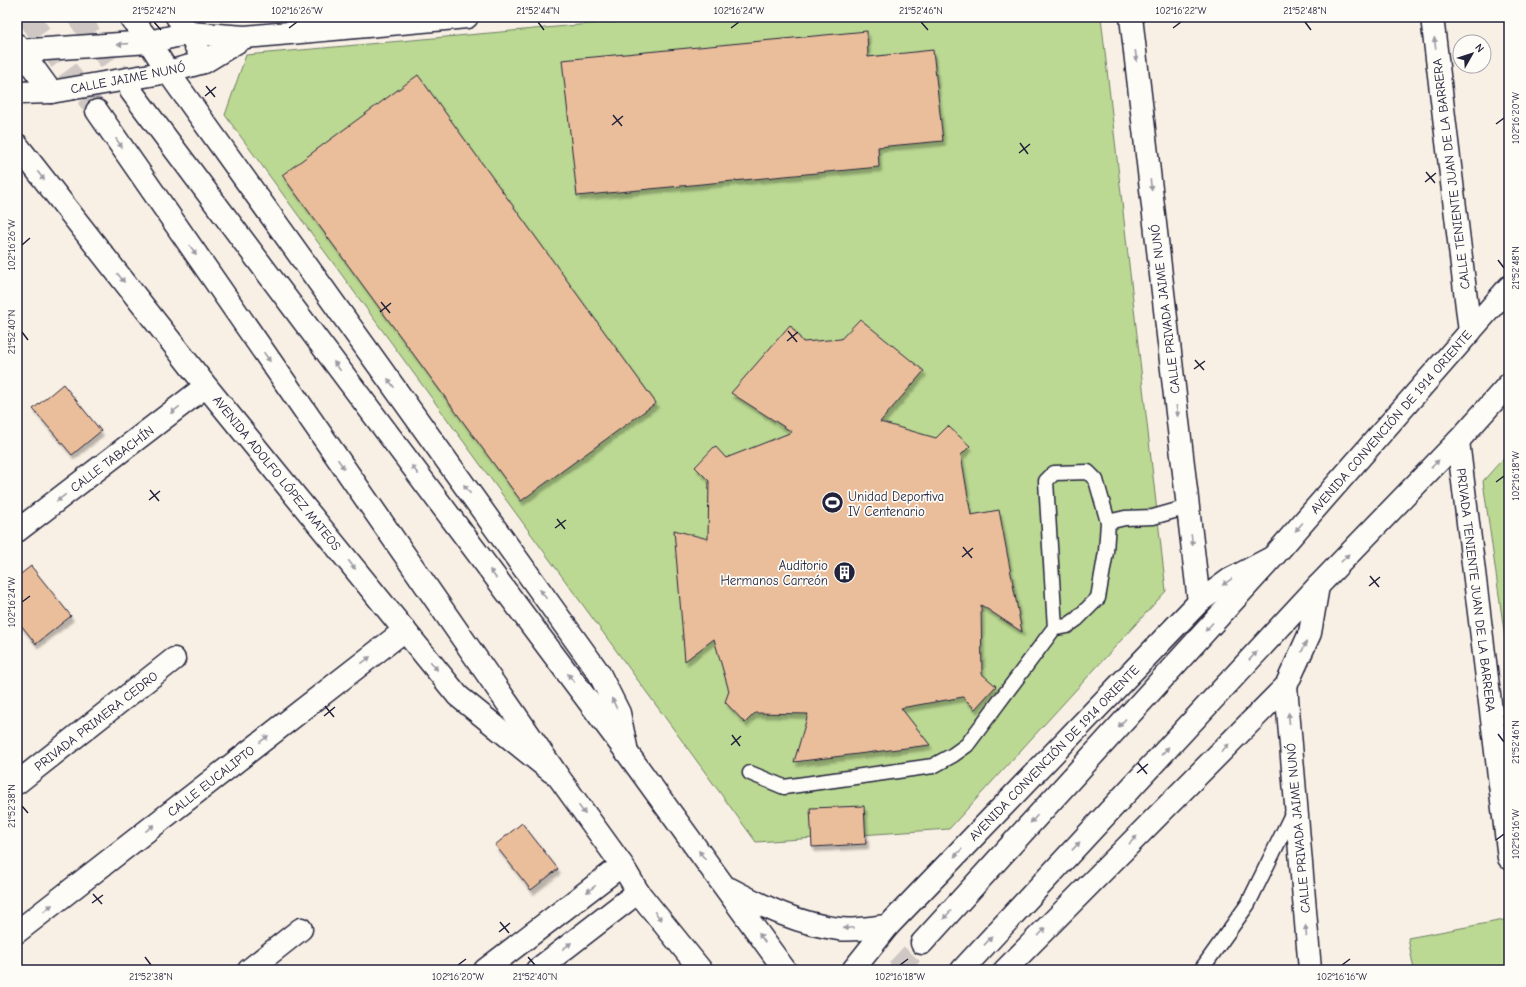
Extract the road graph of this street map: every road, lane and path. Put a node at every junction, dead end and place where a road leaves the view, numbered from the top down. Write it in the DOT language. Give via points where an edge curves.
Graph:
graph roads {
  1 [pos="130,17"];
  2 [pos="467,17"];
  3 [pos="1132,17"];
  4 [pos="1432,17"];
  5 [pos="183,25"];
  6 [pos="245,37"];
  7 [pos="149,42"];
  8 [pos="18,49"];
  9 [pos="204,62"];
  10 [pos="168,72"];
  11 [pos="131,91"];
  12 [pos="51,92"];
  13 [pos="17,93"];
  14 [pos="97,111"];
  15 [pos="17,145"];
  16 [pos="1509,287"];
  17 [pos="1470,332"];
  18 [pos="1509,384"];
  19 [pos="206,386"];
  20 [pos="1458,441"];
  21 [pos="1188,507"];
  22 [pos="1108,522"];
  23 [pos="17,531"];
  24 [pos="1273,557"];
  25 [pos="1318,586"];
  26 [pos="1200,602"];
  27 [pos="1055,628"];
  28 [pos="405,630"];
  29 [pos="174,659"];
  30 [pos="1286,686"];
  31 [pos="628,754"];
  32 [pos="750,772"];
  33 [pos="560,779"];
  34 [pos="17,783"];
  35 [pos="1296,806"];
  36 [pos="1509,858"];
  37 [pos="622,865"];
  38 [pos="725,887"];
  39 [pos="638,892"];
  40 [pos="888,926"];
  41 [pos="301,929"];
  42 [pos="17,932"];
  43 [pos="922,943"];
  44 [pos="870,949"];
  45 [pos="249,970"];
  46 [pos="485,970"];
  47 [pos="537,970"];
  48 [pos="701,970"];
  49 [pos="785,970"];
  50 [pos="853,970"];
  51 [pos="862,970"];
  52 [pos="962,970"];
  53 [pos="1005,970"];
  54 [pos="1201,970"];
  55 [pos="1310,970"];
  1 -- 7 [label="main road"];
  2 -- 6 [label="main road, CALLE JAIME NUNÓ"];
  3 -- 21 [label="main road, CALLE PRIVADA JAIME NUNÓ, one-way"];
  17 -- 4 [label="main road, CALLE TENIENTE JUAN DE LA BARRERA, one-way"];
  5 -- 6 [label="main road, CALLE JAIME NUNÓ"];
  5 -- 7 [label="main road, CALLE JAIME NUNÓ"];
  5 -- 9 [label="main road"];
  6 -- 9 [label="main road, CALLE JAIME NUNÓ"];
  7 -- 8 [label="main road, CALLE JAIME NUNÓ, one-way"];
  7 -- 10 [label="main road"];
  8 -- 12 [label="main road"];
  9 -- 10 [label="main road, CALLE JAIME NUNÓ"];
  10 -- 12 [label="main road, CALLE JAIME NUNÓ"];
  31 -- 10 [label="main road, one-way" via="619,713 599,673"];
  31 -- 11 [label="main road, one-way"];
  12 -- 13 [label="main road, CALLE JAIME NUNÓ"];
  14 -- 33 [label="main road, one-way"];
  15 -- 19 [label="main road, AVENIDA ADOLFO LÓPEZ MATEOS, one-way"];
  16 -- 17 [label="main road, AVENIDA CONVENCIÓN DE 1914 ORIENTE"];
  17 -- 24 [label="main road, AVENIDA CONVENCIÓN DE 1914 ORIENTE, one-way"];
  18 -- 20 [label="main road"];
  19 -- 23 [label="main road, CALLE TABACHÍN, one-way"];
  19 -- 28 [label="main road, AVENIDA ADOLFO LÓPEZ MATEOS, one-way"];
  25 -- 20 [label="main road, one-way"];
  20 -- 36 [label="main road, PRIVADA TENIENTE JUAN DE LA BARRERA"];
  21 -- 22 [label="lane" via="1153,516"];
  21 -- 26 [label="main road, CALLE PRIVADA JAIME NUNÓ, one-way"];
  22 -- 27 [label="lane" via="1098,598 1067,626"];
  22 -- 27 [label="lane" via="1096,480 1088,472 1054,473 1046,482"];
  24 -- 26 [label="main road, AVENIDA CONVENCIÓN DE 1914 ORIENTE, one-way" via="1229,580"];
  24 -- 43 [label="main road, AVENIDA CONVENCIÓN DE 1914 ORIENTE, one-way"];
  30 -- 25 [label="main road, one-way" via="1310,633"];
  52 -- 25 [label="main road, one-way"];
  26 -- 40 [label="main road, AVENIDA CONVENCIÓN DE 1914 ORIENTE, one-way"];
  27 -- 32 [label="lane" via="967,745 933,766 784,787"];
  28 -- 33 [label="main road, AVENIDA ADOLFO LÓPEZ MATEOS, one-way" via="458,696"];
  42 -- 28 [label="main road, CALLE EUCALIPTO, one-way"];
  29 -- 34 [label="main road, PRIVADA PRIMERA CEDRO"];
  35 -- 30 [label="main road, CALLE PRIVADA JAIME NUNÓ, one-way"];
  53 -- 30 [label="main road, one-way"];
  38 -- 31 [label="main road, one-way"];
  33 -- 37 [label="main road, one-way"];
  35 -- 54 [label="lane" via="1248,904"];
  55 -- 35 [label="main road, CALLE PRIVADA JAIME NUNÓ, one-way"];
  37 -- 39 [label="main road"];
  37 -- 46 [label="main road, one-way"];
  40 -- 38 [label="main road, one-way" via="840,929 798,920"];
  49 -- 38 [label="main road, one-way"];
  47 -- 39 [label="main road, one-way"];
  39 -- 48 [label="main road, one-way"];
  40 -- 44 [label="main road, AVENIDA CONVENCIÓN DE 1914 ORIENTE"];
  41 -- 45 [label="main road"];
  44 -- 50 [label="main road, AVENIDA CONVENCIÓN DE 1914 ORIENTE"];
  44 -- 51 [label="main road"];
}
